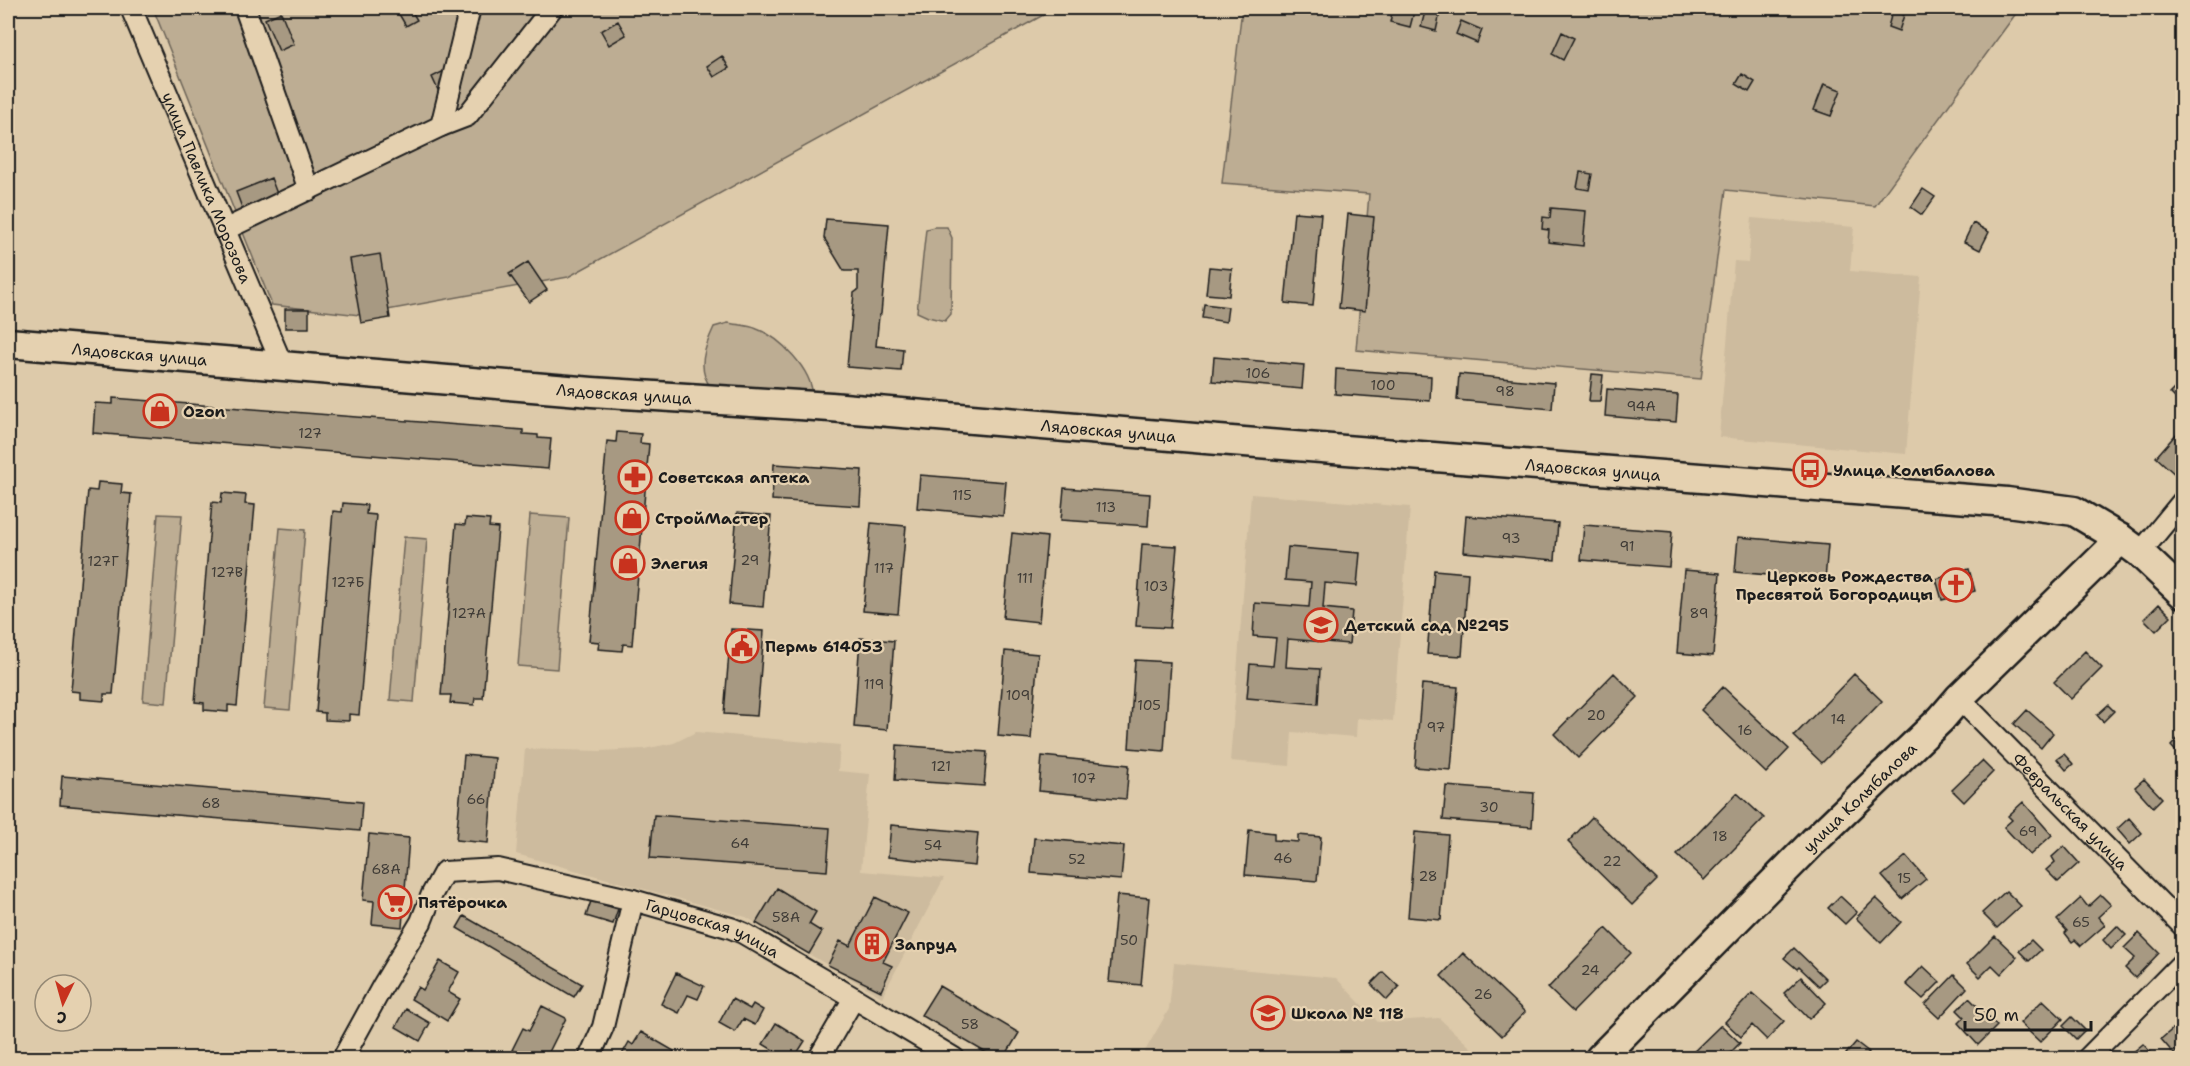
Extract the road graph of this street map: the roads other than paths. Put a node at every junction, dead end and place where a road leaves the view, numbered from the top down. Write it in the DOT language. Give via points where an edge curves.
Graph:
graph roads {
  1 [pos="131,8"];
  2 [pos="244,8"];
  3 [pos="471,8"];
  4 [pos="552,8"];
  5 [pos="441,126"];
  6 [pos="309,190"];
  7 [pos="224,230"];
  8 [pos="8,343"];
  9 [pos="283,366"];
  10 [pos="2182,502"];
  11 [pos="2131,546"];
  12 [pos="2182,593"];
  13 [pos="1959,698"];
  14 [pos="633,900"];
  15 [pos="2182,925"];
  16 [pos="2182,963"];
  17 [pos="854,998"];
  18 [pos="1602,1058"];
  19 [pos="343,1059"];
  20 [pos="589,1059"];
  21 [pos="819,1059"];
  22 [pos="954,1059"];
  23 [pos="2088,1059"];
  1 -- 7 [label="street, улица Павлика Морозова"];
  2 -- 6 [label="street"];
  3 -- 5 [label="street"];
  4 -- 5 [label="street" via="467,116"];
  5 -- 6 [label="street"];
  6 -- 7 [label="street"];
  7 -- 9 [label="street, улица Павлика Морозова"];
  8 -- 9 [label="main road, Лядовская улица"];
  9 -- 11 [label="main road, Лядовская улица" via="2007,502 2074,511"];
  10 -- 11 [label="street, улица Колыбалова"];
  11 -- 12 [label="main road, Лядовская улица"];
  11 -- 13 [label="main road, улица Колыбалова"];
  13 -- 15 [label="street, Февральская улица"];
  13 -- 18 [label="main road, улица Колыбалова"];
  14 -- 17 [label="street, Гарцовская улица" via="742,933"];
  14 -- 19 [label="street, Гарцовская улица" via="498,868 444,872 421,922"];
  14 -- 20 [label="street" via="603,1027"];
  16 -- 23 [label="street"];
  17 -- 21 [label="street"];
  17 -- 22 [label="street, Гарцовская улица"];
}
